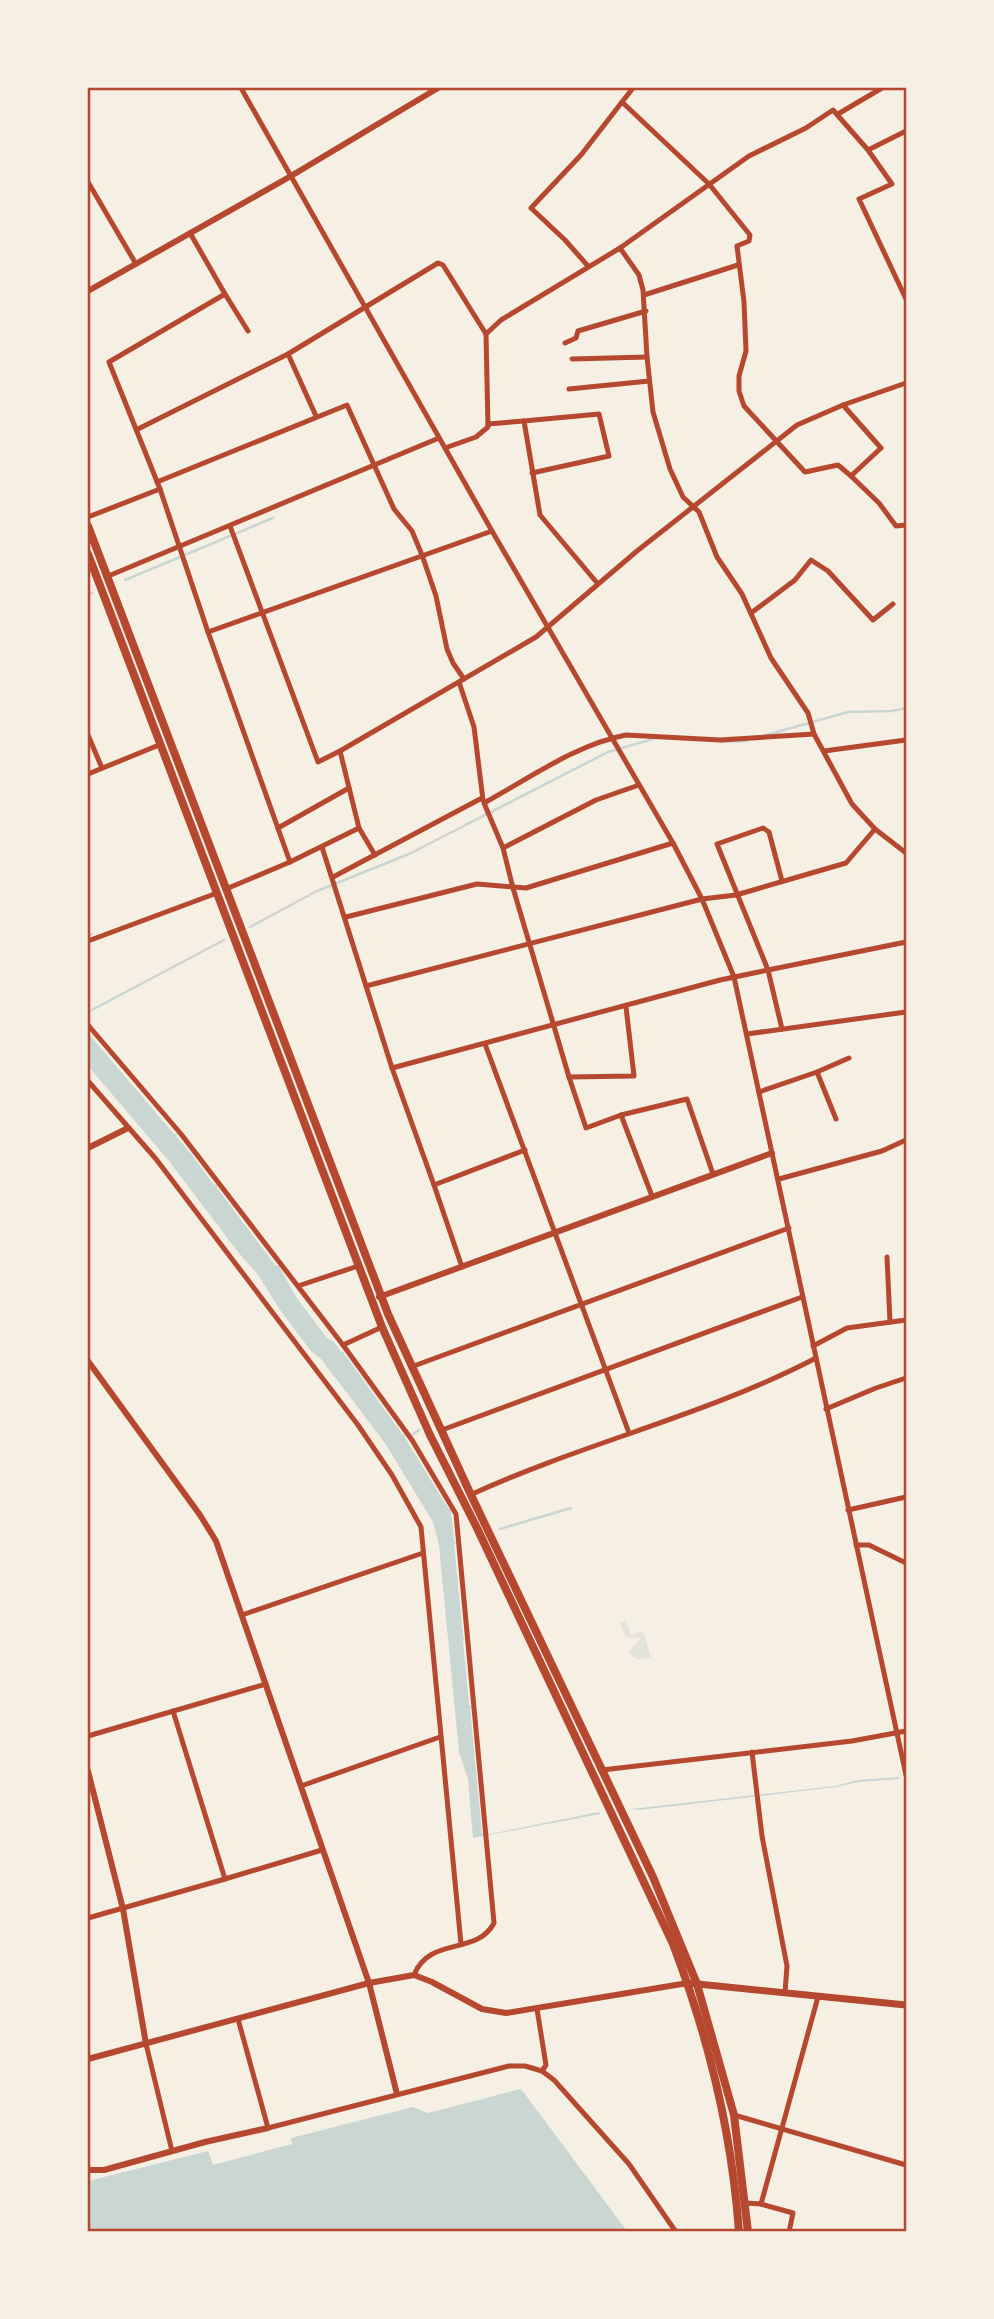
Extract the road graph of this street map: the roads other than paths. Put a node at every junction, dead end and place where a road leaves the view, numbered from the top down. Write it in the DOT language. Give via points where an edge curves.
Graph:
graph roads {
  1 [pos="241,88"];
  2 [pos="438,88"];
  3 [pos="633,88"];
  4 [pos="882,88"];
  5 [pos="622,102"];
  6 [pos="838,114"];
  7 [pos="906,131"];
  8 [pos="868,150"];
  9 [pos="291,176"];
  10 [pos="88,182"];
  11 [pos="709,184"];
  12 [pos="190,233"];
  13 [pos="620,248"];
  14 [pos="136,264"];
  15 [pos="738,265"];
  16 [pos="588,266"];
  17 [pos="88,291"];
  18 [pos="225,294"];
  19 [pos="644,295"];
  20 [pos="906,299"];
  21 [pos="365,308"];
  22 [pos="646,311"];
  23 [pos="248,331"];
  24 [pos="486,334"];
  25 [pos="565,344"];
  26 [pos="288,354"];
  27 [pos="647,357"];
  28 [pos="572,359"];
  29 [pos="649,381"];
  30 [pos="906,383"];
  31 [pos="569,389"];
  32 [pos="843,405"];
  33 [pos="316,416"];
  34 [pos="524,421"];
  35 [pos="488,425"];
  36 [pos="138,429"];
  37 [pos="439,438"];
  38 [pos="778,440"];
  39 [pos="445,448"];
  40 [pos="374,466"];
  41 [pos="532,473"];
  42 [pos="851,476"];
  43 [pos="157,482"];
  44 [pos="160,489"];
  45 [pos="692,508"];
  46 [pos="88,517"];
  47 [pos="906,525"];
  48 [pos="88,526"];
  49 [pos="230,526"];
  50 [pos="492,531"];
  51 [pos="180,547"];
  52 [pos="88,554"];
  53 [pos="422,555"];
  54 [pos="106,577"];
  55 [pos="597,584"];
  56 [pos="893,604"];
  57 [pos="262,613"];
  58 [pos="751,613"];
  59 [pos="548,627"];
  60 [pos="208,632"];
  61 [pos="461,681"];
  62 [pos="814,734"];
  63 [pos="88,735"];
  64 [pos="612,737"];
  65 [pos="906,740"];
  66 [pos="159,745"];
  67 [pos="340,751"];
  68 [pos="824,751"];
  69 [pos="102,768"];
  70 [pos="88,774"];
  71 [pos="639,785"];
  72 [pos="349,788"];
  73 [pos="483,800"];
  74 [pos="278,828"];
  75 [pos="359,828"];
  76 [pos="875,828"];
  77 [pos="673,843"];
  78 [pos="322,846"];
  79 [pos="503,848"];
  80 [pos="906,853"];
  81 [pos="375,855"];
  82 [pos="290,862"];
  83 [pos="332,877"];
  84 [pos="782,881"];
  85 [pos="513,888"];
  86 [pos="225,889"];
  87 [pos="216,893"];
  88 [pos="736,895"];
  89 [pos="702,899"];
  90 [pos="346,917"];
  91 [pos="88,941"];
  92 [pos="906,942"];
  93 [pos="530,945"];
  94 [pos="768,970"];
  95 [pos="734,977"];
  96 [pos="366,986"];
  97 [pos="626,1007"];
  98 [pos="906,1012"];
  99 [pos="554,1025"];
  100 [pos="88,1026"];
  101 [pos="782,1030"];
  102 [pos="747,1034"];
  103 [pos="485,1044"];
  104 [pos="849,1058"];
  105 [pos="392,1068"];
  106 [pos="817,1072"];
  107 [pos="569,1077"];
  108 [pos="88,1081"];
  109 [pos="760,1092"];
  110 [pos="621,1115"];
  111 [pos="836,1119"];
  112 [pos="128,1128"];
  113 [pos="906,1140"];
  114 [pos="88,1148"];
  115 [pos="525,1150"];
  116 [pos="772,1153"];
  117 [pos="713,1174"];
  118 [pos="779,1179"];
  119 [pos="434,1185"];
  120 [pos="652,1196"];
  121 [pos="789,1228"];
  122 [pos="555,1232"];
  123 [pos="887,1257"];
  124 [pos="358,1266"];
  125 [pos="462,1266"];
  126 [pos="298,1286"];
  127 [pos="382,1296"];
  128 [pos="803,1297"];
  129 [pos="371,1300"];
  130 [pos="582,1303"];
  131 [pos="906,1320"];
  132 [pos="890,1322"];
  133 [pos="382,1327"];
  134 [pos="343,1345"];
  135 [pos="813,1346"];
  136 [pos="816,1359"];
  137 [pos="88,1361"];
  138 [pos="411,1367"];
  139 [pos="606,1370"];
  140 [pos="906,1378"];
  141 [pos="826,1409"];
  142 [pos="442,1430"];
  143 [pos="629,1433"];
  144 [pos="471,1495"];
  145 [pos="906,1497"];
  146 [pos="461,1499"];
  147 [pos="848,1510"];
  148 [pos="856,1545"];
  149 [pos="423,1553"];
  150 [pos="906,1563"];
  151 [pos="242,1615"];
  152 [pos="265,1684"];
  153 [pos="173,1711"];
  154 [pos="906,1731"];
  155 [pos="897,1733"];
  156 [pos="88,1736"];
  157 [pos="440,1737"];
  158 [pos="752,1752"];
  159 [pos="88,1771"];
  160 [pos="596,1771"];
  161 [pos="906,1775"];
  162 [pos="301,1786"];
  163 [pos="322,1850"];
  164 [pos="225,1879"];
  165 [pos="123,1909"];
  166 [pos="88,1918"];
  167 [pos="461,1944"];
  168 [pos="414,1975"];
  169 [pos="369,1983"];
  170 [pos="693,1983"];
  171 [pos="785,1993"];
  172 [pos="818,1997"];
  173 [pos="906,2004"];
  174 [pos="537,2009"];
  175 [pos="238,2019"];
  176 [pos="146,2044"];
  177 [pos="88,2059"];
  178 [pos="542,2071"];
  179 [pos="397,2094"];
  180 [pos="734,2115"];
  181 [pos="268,2128"];
  182 [pos="782,2129"];
  183 [pos="172,2151"];
  184 [pos="906,2165"];
  185 [pos="88,2170"];
  186 [pos="746,2203"];
  187 [pos="761,2204"];
  188 [pos="676,2231"];
  189 [pos="739,2231"];
  190 [pos="748,2231"];
  191 [pos="789,2231"];
  1 -- 9 [label="street"];
  2 -- 9 [label="street"];
  3 -- 5 [label="street"];
  4 -- 6 [label="street"];
  5 -- 11 [label="street"];
  5 -- 16 [label="street" via="531,208"];
  6 -- 8 [label="street"];
  6 -- 11 [label="street" via="833,110 749,156"];
  7 -- 8 [label="street"];
  8 -- 20 [label="street" via="892,184 859,199"];
  9 -- 12 [label="street"];
  9 -- 21 [label="street"];
  10 -- 14 [label="street"];
  11 -- 13 [label="street"];
  11 -- 15 [label="street" via="750,235 749,241 737,246"];
  12 -- 14 [label="street"];
  12 -- 18 [label="street"];
  13 -- 16 [label="street"];
  13 -- 19 [label="street" via="639,275"];
  14 -- 17 [label="street"];
  15 -- 19 [label="street"];
  15 -- 38 [label="street" via="746,351 739,391 744,406"];
  16 -- 24 [label="street"];
  18 -- 23 [label="street"];
  18 -- 36 [label="street" via="109,362"];
  19 -- 22 [label="street"];
  21 -- 24 [label="street" via="438,262"];
  21 -- 26 [label="street"];
  21 -- 37 [label="street"];
  22 -- 25 [label="street" via="578,331 576,338"];
  22 -- 27 [label="street"];
  24 -- 35 [label="street"];
  26 -- 33 [label="street"];
  26 -- 36 [label="street"];
  27 -- 28 [label="street"];
  27 -- 29 [label="street"];
  29 -- 31 [label="street"];
  29 -- 45 [label="street" via="658,435 683,497"];
  30 -- 32 [label="street"];
  32 -- 38 [label="street" via="797,425"];
  32 -- 42 [label="street" via="881,448"];
  33 -- 40 [label="street" via="347,405"];
  33 -- 43 [label="street"];
  34 -- 35 [label="street"];
  34 -- 41 [label="street"];
  34 -- 41 [label="street" via="599,414 609,456"];
  35 -- 39 [label="street" via="484,433"];
  36 -- 43 [label="street"];
  37 -- 39 [label="street"];
  37 -- 40 [label="street"];
  38 -- 42 [label="street" via="805,472 838,465"];
  38 -- 45 [label="street"];
  39 -- 50 [label="street"];
  40 -- 49 [label="street"];
  40 -- 53 [label="street"];
  41 -- 55 [label="street" via="540,515"];
  42 -- 47 [label="street" via="896,526"];
  43 -- 44 [label="street"];
  44 -- 46 [label="street"];
  44 -- 51 [label="street"];
  45 -- 55 [label="street"];
  45 -- 58 [label="street" via="699,512 717,557"];
  48 -- 54 [label="main road"];
  49 -- 51 [label="street"];
  49 -- 57 [label="street"];
  50 -- 53 [label="street"];
  50 -- 59 [label="street"];
  51 -- 54 [label="street"];
  51 -- 60 [label="street"];
  52 -- 66 [label="main road"];
  53 -- 57 [label="street"];
  53 -- 61 [label="street" via="447,649"];
  54 -- 86 [label="main road"];
  55 -- 59 [label="street"];
  56 -- 58 [label="street" via="873,620 828,571 811,560 795,580"];
  57 -- 60 [label="street"];
  57 -- 67 [label="street" via="318,762"];
  58 -- 62 [label="street" via="771,658 808,713"];
  59 -- 61 [label="street"];
  59 -- 64 [label="street"];
  60 -- 74 [label="street"];
  61 -- 67 [label="street"];
  61 -- 73 [label="street" via="474,727"];
  62 -- 64 [label="street" via="720,740"];
  62 -- 68 [label="street"];
  63 -- 69 [label="street"];
  64 -- 71 [label="street"];
  64 -- 73 [label="street"];
  65 -- 68 [label="street"];
  66 -- 69 [label="street"];
  66 -- 87 [label="main road"];
  67 -- 72 [label="street"];
  68 -- 76 [label="street" via="852,804"];
  69 -- 70 [label="street"];
  71 -- 77 [label="street"];
  71 -- 79 [label="street" via="596,800"];
  72 -- 74 [label="street"];
  72 -- 75 [label="street"];
  73 -- 79 [label="street"];
  73 -- 81 [label="street"];
  74 -- 82 [label="street"];
  75 -- 78 [label="street"];
  75 -- 81 [label="street"];
  76 -- 80 [label="street"];
  76 -- 84 [label="street" via="846,863"];
  77 -- 85 [label="street" via="526,888"];
  77 -- 89 [label="street"];
  78 -- 82 [label="street"];
  78 -- 83 [label="street"];
  79 -- 85 [label="street"];
  81 -- 83 [label="street"];
  82 -- 86 [label="street"];
  83 -- 90 [label="street"];
  84 -- 88 [label="street"];
  84 -- 88 [label="street" via="769,832 763,828 717,844"];
  85 -- 90 [label="street" via="477,884"];
  85 -- 93 [label="street"];
  86 -- 87 [label="street"];
  86 -- 127 [label="main road"];
  87 -- 91 [label="street"];
  87 -- 124 [label="main road"];
  88 -- 89 [label="street"];
  88 -- 94 [label="street"];
  89 -- 93 [label="street"];
  89 -- 95 [label="street"];
  90 -- 96 [label="street"];
  92 -- 94 [label="street"];
  93 -- 96 [label="street"];
  93 -- 99 [label="street"];
  94 -- 95 [label="street"];
  94 -- 101 [label="street"];
  95 -- 97 [label="street"];
  95 -- 102 [label="street"];
  96 -- 105 [label="street"];
  97 -- 99 [label="street"];
  97 -- 107 [label="street" via="634,1076"];
  98 -- 101 [label="street"];
  99 -- 103 [label="street"];
  99 -- 107 [label="street"];
  100 -- 126 [label="street" via="181,1134"];
  101 -- 102 [label="street"];
  102 -- 109 [label="street"];
  103 -- 105 [label="street"];
  103 -- 115 [label="street"];
  104 -- 106 [label="street"];
  105 -- 119 [label="street"];
  106 -- 109 [label="street"];
  106 -- 111 [label="street"];
  107 -- 110 [label="street" via="586,1128"];
  108 -- 112 [label="street"];
  109 -- 116 [label="street"];
  110 -- 117 [label="street" via="687,1099"];
  110 -- 120 [label="street"];
  112 -- 114 [label="street"];
  112 -- 149 [label="street" via="358,1425 421,1527"];
  113 -- 118 [label="street"];
  115 -- 119 [label="street"];
  115 -- 122 [label="street"];
  116 -- 117 [label="street"];
  116 -- 118 [label="street"];
  117 -- 120 [label="street"];
  118 -- 121 [label="street"];
  119 -- 125 [label="street"];
  120 -- 122 [label="street"];
  121 -- 128 [label="street"];
  121 -- 130 [label="street"];
  122 -- 125 [label="street"];
  122 -- 130 [label="street"];
  123 -- 132 [label="street"];
  124 -- 126 [label="street"];
  124 -- 129 [label="main road"];
  125 -- 127 [label="street"];
  126 -- 134 [label="street"];
  127 -- 129 [label="street"];
  127 -- 138 [label="main road"];
  128 -- 135 [label="street"];
  128 -- 139 [label="street"];
  129 -- 133 [label="main road"];
  130 -- 138 [label="street"];
  130 -- 139 [label="street"];
  131 -- 132 [label="street"];
  132 -- 135 [label="street" via="848,1328"];
  133 -- 134 [label="street"];
  133 -- 146 [label="main road"];
  134 -- 167 [label="street" via="412,1440 456,1514 494,1923 483,1939"];
  135 -- 136 [label="street"];
  136 -- 141 [label="street"];
  136 -- 143 [label="street" via="773,1381"];
  137 -- 151 [label="street" via="212,1532"];
  138 -- 142 [label="main road"];
  139 -- 142 [label="street"];
  139 -- 143 [label="street"];
  140 -- 141 [label="street"];
  141 -- 147 [label="street"];
  142 -- 144 [label="main road"];
  143 -- 144 [label="street"];
  144 -- 146 [label="street"];
  144 -- 160 [label="main road"];
  145 -- 147 [label="street"];
  146 -- 160 [label="main road"];
  147 -- 148 [label="street"];
  148 -- 150 [label="street" via="869,1545"];
  148 -- 155 [label="street"];
  149 -- 151 [label="street"];
  149 -- 157 [label="street"];
  151 -- 152 [label="street"];
  152 -- 153 [label="street"];
  152 -- 162 [label="street"];
  153 -- 156 [label="street"];
  153 -- 164 [label="street"];
  154 -- 155 [label="street"];
  155 -- 158 [label="street"];
  155 -- 161 [label="street"];
  157 -- 162 [label="street"];
  157 -- 167 [label="street"];
  158 -- 160 [label="street"];
  158 -- 171 [label="street" via="787,1966"];
  159 -- 165 [label="street"];
  160 -- 170 [label="main road"];
  162 -- 163 [label="street"];
  163 -- 164 [label="street"];
  163 -- 169 [label="street"];
  164 -- 165 [label="street"];
  165 -- 166 [label="street"];
  165 -- 176 [label="street"];
  167 -- 168 [label="street" via="428,1955"];
  168 -- 169 [label="street"];
  168 -- 174 [label="street" via="482,2009 506,2013"];
  169 -- 175 [label="street"];
  169 -- 179 [label="street"];
  170 -- 171 [label="main road"];
  170 -- 174 [label="street"];
  170 -- 180 [label="main road"];
  170 -- 189 [label="main road" via="715,2077"];
  171 -- 172 [label="main road"];
  172 -- 173 [label="main road"];
  172 -- 182 [label="street"];
  174 -- 178 [label="street" via="546,2065"];
  175 -- 176 [label="street"];
  175 -- 181 [label="street"];
  176 -- 177 [label="street"];
  176 -- 183 [label="street"];
  178 -- 179 [label="street" via="509,2066"];
  178 -- 188 [label="street" via="629,2164"];
  179 -- 181 [label="street"];
  180 -- 182 [label="street"];
  180 -- 186 [label="main road"];
  181 -- 183 [label="street"];
  182 -- 184 [label="street"];
  182 -- 187 [label="street"];
  183 -- 185 [label="street" via="104,2171"];
  186 -- 187 [label="street"];
  186 -- 190 [label="main road"];
  187 -- 191 [label="street" via="793,2213"];
}
